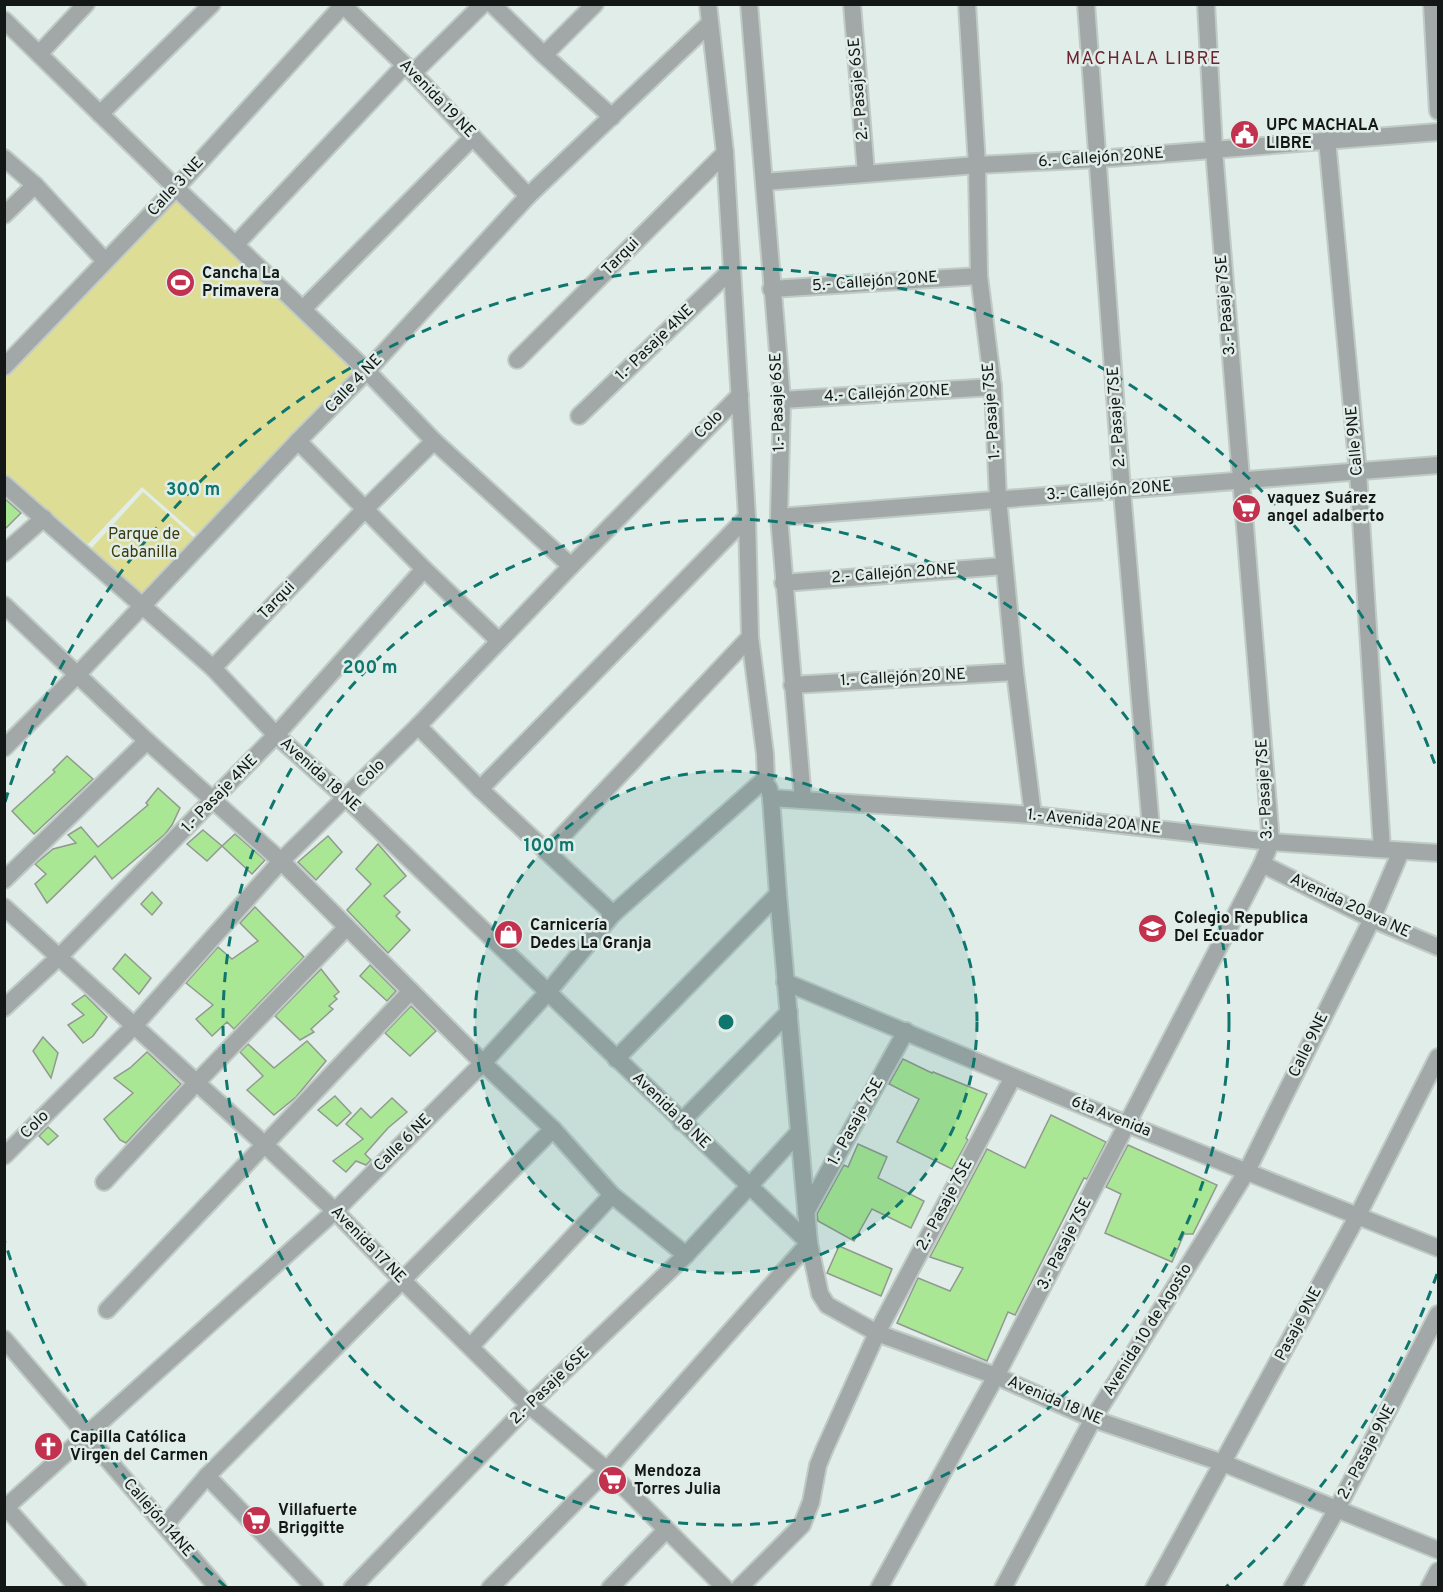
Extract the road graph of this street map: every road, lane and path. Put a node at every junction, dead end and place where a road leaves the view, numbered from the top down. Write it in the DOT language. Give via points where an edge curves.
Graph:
graph roads {
  1 [pos="86,4"];
  2 [pos="212,4"];
  3 [pos="483,4"];
  4 [pos="492,4"];
  5 [pos="595,4"];
  6 [pos="708,4"];
  7 [pos="749,4"];
  8 [pos="852,4"];
  9 [pos="967,4"];
  10 [pos="1086,4"];
  11 [pos="1206,4"];
  12 [pos="1432,4"];
  13 [pos="343,5"];
  14 [pos="4,20"];
  15 [pos="710,24"];
  16 [pos="39,54"];
  17 [pos="544,55"];
  18 [pos="409,69"];
  19 [pos="1438,111"];
  20 [pos="100,114"];
  21 [pos="612,117"];
  22 [pos="1438,132"];
  23 [pos="473,136"];
  24 [pos="1327,140"];
  25 [pos="1214,150"];
  26 [pos="725,153"];
  27 [pos="4,158"];
  28 [pos="1098,159"];
  29 [pos="977,165"];
  30 [pos="866,173"];
  31 [pos="764,182"];
  32 [pos="35,186"];
  33 [pos="176,188"];
  34 [pos="528,196"];
  35 [pos="4,215"];
  36 [pos="236,244"];
  37 [pos="105,261"];
  38 [pos="731,270"];
  39 [pos="979,276"];
  40 [pos="771,289"];
  41 [pos="303,309"];
  42 [pos="517,360"];
  43 [pos="4,366"];
  44 [pos="367,371"];
  45 [pos="993,387"];
  46 [pos="740,394"];
  47 [pos="782,400"];
  48 [pos="579,416"];
  49 [pos="298,441"];
  50 [pos="434,441"];
  51 [pos="1438,465"];
  52 [pos="1358,472"];
  53 [pos="1240,481"];
  54 [pos="4,484"];
  55 [pos="1122,491"];
  56 [pos="998,498"];
  57 [pos="366,508"];
  58 [pos="747,517"];
  59 [pos="779,517"];
  60 [pos="44,518"];
  61 [pos="4,553"];
  62 [pos="571,566"];
  63 [pos="1004,566"];
  64 [pos="424,569"];
  65 [pos="783,583"];
  66 [pos="143,604"];
  67 [pos="5,609"];
  68 [pos="750,637"];
  69 [pos="499,641"];
  70 [pos="213,668"];
  71 [pos="1015,672"];
  72 [pos="78,674"];
  73 [pos="792,685"];
  74 [pos="418,726"];
  75 [pos="276,735"];
  76 [pos="147,741"];
  77 [pos="4,748"];
  78 [pos="766,778"];
  79 [pos="480,789"];
  80 [pos="771,798"];
  81 [pos="346,799"];
  82 [pos="802,800"];
  83 [pos="213,801"];
  84 [pos="1033,815"];
  85 [pos="1152,828"];
  86 [pos="1271,842"];
  87 [pos="1382,849"];
  88 [pos="1401,851"];
  89 [pos="547,852"];
  90 [pos="1438,853"];
  91 [pos="281,861"];
  92 [pos="1262,864"];
  93 [pos="4,880"];
  94 [pos="778,894"];
  95 [pos="4,907"];
  96 [pos="613,914"];
  97 [pos="1372,919"];
  98 [pos="347,927"];
  99 [pos="1438,947"];
  100 [pos="59,957"];
  101 [pos="786,982"];
  102 [pos="411,990"];
  103 [pos="548,992"];
  104 [pos="4,1008"];
  105 [pos="789,1012"];
  106 [pos="134,1026"];
  107 [pos="906,1031"];
  108 [pos="1438,1057"];
  109 [pos="616,1059"];
  110 [pos="483,1063"];
  111 [pos="1013,1077"];
  112 [pos="197,1082"];
  113 [pos="681,1122"];
  114 [pos="1127,1124"];
  115 [pos="553,1129"];
  116 [pos="798,1132"];
  117 [pos="265,1144"];
  118 [pos="4,1156"];
  119 [pos="1247,1171"];
  120 [pos="104,1182"];
  121 [pos="751,1187"];
  122 [pos="612,1195"];
  123 [pos="335,1211"];
  124 [pos="806,1212"];
  125 [pos="1358,1215"];
  126 [pos="809,1243"];
  127 [pos="1438,1248"];
  128 [pos="686,1256"];
  129 [pos="402,1280"];
  130 [pos="107,1310"];
  131 [pos="1438,1314"];
  132 [pos="877,1333"];
  133 [pos="4,1339"];
  134 [pos="471,1346"];
  135 [pos="996,1376"];
  136 [pos="529,1405"];
  137 [pos="1093,1419"];
  138 [pos="87,1435"];
  139 [pos="1223,1463"];
  140 [pos="607,1470"];
  141 [pos="207,1476"];
  142 [pos="5,1507"];
  143 [pos="1337,1509"];
  144 [pos="165,1525"];
  145 [pos="666,1530"];
  146 [pos="1438,1550"];
  147 [pos="1438,1571"];
  148 [pos="78,1587"];
  149 [pos="218,1587"];
  150 [pos="315,1587"];
  151 [pos="352,1587"];
  152 [pos="490,1587"];
  153 [pos="610,1587"];
  154 [pos="725,1587"];
  155 [pos="739,1587"];
  156 [pos="879,1587"];
  157 [pos="1003,1587"];
  158 [pos="1154,1587"];
  159 [pos="1292,1587"];
  160 [pos="1429,1587"];
  1 -- 16 [label="street"];
  2 -- 20 [label="street"];
  3 -- 18 [label="street"];
  4 -- 17 [label="street"];
  5 -- 17 [label="street"];
  6 -- 15 [label="street"];
  7 -- 31 [label="street, 1.- Pasaje 6SE"];
  8 -- 30 [label="street, 2.- Pasaje 6SE"];
  9 -- 29 [label="street, 1.- Pasaje 7SE"];
  10 -- 28 [label="street, 2.- Pasaje 7SE"];
  11 -- 25 [label="street, 3.- Pasaje 7SE"];
  12 -- 19 [label="street"];
  13 -- 18 [label="street, Avenida 19 NE"];
  13 -- 33 [label="street, Calle 3 NE"];
  14 -- 16 [label="street"];
  15 -- 21 [label="street, Calle 4 NE"];
  15 -- 26 [label="street"];
  16 -- 20 [label="street"];
  17 -- 21 [label="street"];
  18 -- 23 [label="street, Avenida 19 NE"];
  18 -- 36 [label="street"];
  20 -- 33 [label="street"];
  21 -- 34 [label="street, Calle 4 NE"];
  22 -- 24 [label="street, 6.- Callejón 20NE"];
  23 -- 34 [label="street, Avenida 19 NE"];
  23 -- 41 [label="street"];
  24 -- 25 [label="street, 6.- Callejón 20NE"];
  24 -- 52 [label="street, Calle 9NE"];
  25 -- 28 [label="street, 6.- Callejón 20NE"];
  25 -- 53 [label="street, 3.- Pasaje 7SE"];
  26 -- 38 [label="street"];
  26 -- 42 [label="street, Tarqui"];
  27 -- 32 [label="street"];
  28 -- 29 [label="street, 6.- Callejón 20NE"];
  28 -- 55 [label="street, 2.- Pasaje 7SE"];
  29 -- 30 [label="street, 6.- Callejón 20NE"];
  29 -- 39 [label="street, 1.- Pasaje 7SE"];
  30 -- 31 [label="street, 6.- Callejón 20NE"];
  31 -- 40 [label="street, 1.- Pasaje 6SE"];
  32 -- 35 [label="street"];
  32 -- 37 [label="street"];
  33 -- 36 [label="street"];
  33 -- 37 [label="street, Calle 3 NE"];
  34 -- 44 [label="street, Calle 4 NE"];
  36 -- 41 [label="street"];
  37 -- 43 [label="street, Calle 3 NE"];
  38 -- 46 [label="street"];
  38 -- 48 [label="street, 1.- Pasaje 4NE"];
  39 -- 40 [label="street, 5.- Callejón 20NE"];
  39 -- 45 [label="street, 1.- Pasaje 7SE"];
  40 -- 47 [label="street, 1.- Pasaje 6SE"];
  41 -- 44 [label="street"];
  44 -- 49 [label="street, Calle 4 NE"];
  44 -- 50 [label="street"];
  45 -- 47 [label="street, 4.- Callejón 20NE"];
  45 -- 56 [label="street, 1.- Pasaje 7SE"];
  46 -- 58 [label="street"];
  46 -- 62 [label="street, Colo"];
  47 -- 59 [label="street, 1.- Pasaje 6SE"];
  49 -- 57 [label="street"];
  49 -- 66 [label="street, Calle 4 NE"];
  50 -- 57 [label="street, Tarqui"];
  50 -- 62 [label="street"];
  51 -- 52 [label="street, 3.- Callejón 20NE"];
  52 -- 53 [label="street, 3.- Callejón 20NE"];
  52 -- 87 [label="street, Calle 9NE"];
  53 -- 55 [label="street, 3.- Callejón 20NE"];
  53 -- 86 [label="street, 3.- Pasaje 7SE"];
  54 -- 60 [label="street, Avenida 18 NE"];
  55 -- 56 [label="street, 3.- Callejón 20NE"];
  55 -- 85 [label="street, 2.- Pasaje 7SE"];
  56 -- 59 [label="street, 3.- Callejón 20NE"];
  56 -- 63 [label="street, 1.- Pasaje 7SE"];
  57 -- 64 [label="street"];
  57 -- 70 [label="street, Tarqui"];
  58 -- 68 [label="street"];
  58 -- 79 [label="street"];
  59 -- 65 [label="street, 1.- Pasaje 6SE"];
  60 -- 61 [label="street"];
  60 -- 66 [label="street, Avenida 18 NE"];
  62 -- 69 [label="street, Colo"];
  63 -- 65 [label="street, 2.- Callejón 20NE"];
  63 -- 71 [label="street, 1.- Pasaje 7SE"];
  64 -- 69 [label="street"];
  64 -- 75 [label="street, 1.- Pasaje 4NE"];
  65 -- 73 [label="street, 1.- Pasaje 6SE"];
  66 -- 70 [label="street, Avenida 18 NE"];
  66 -- 72 [label="street, Calle 4 NE"];
  67 -- 72 [label="street"];
  68 -- 78 [label="street"];
  68 -- 89 [label="street"];
  69 -- 74 [label="street, Colo"];
  70 -- 75 [label="street, Avenida 18 NE"];
  71 -- 73 [label="street, 1.- Callejón 20 NE"];
  71 -- 84 [label="street, 1.- Pasaje 7SE"];
  72 -- 76 [label="street"];
  72 -- 77 [label="street, Calle 4 NE"];
  73 -- 82 [label="street, 1.- Pasaje 6SE"];
  74 -- 79 [label="street"];
  74 -- 81 [label="street, Colo"];
  75 -- 81 [label="street, Avenida 18 NE"];
  75 -- 83 [label="street, 1.- Pasaje 4NE"];
  76 -- 83 [label="street"];
  76 -- 93 [label="street"];
  78 -- 80 [label="street"];
  78 -- 96 [label="street, Calle 6 NE"];
  79 -- 89 [label="street"];
  80 -- 82 [label="street, 1.- Avenida 20A NE"];
  80 -- 94 [label="street"];
  81 -- 91 [label="street, Colo"];
  81 -- 103 [label="street, Avenida 18 NE"];
  82 -- 84 [label="street, 1.- Avenida 20A NE"];
  83 -- 91 [label="street"];
  83 -- 100 [label="street, 1.- Pasaje 4NE"];
  84 -- 85 [label="street, 1.- Avenida 20A NE"];
  85 -- 86 [label="street, 1.- Avenida 20A NE"];
  86 -- 87 [label="street, 1.- Avenida 20A NE"];
  86 -- 92 [label="street, 3.- Pasaje 7SE"];
  87 -- 88 [label="street, 1.- Avenida 20A NE"];
  88 -- 90 [label="street, 1.- Avenida 20A NE"];
  88 -- 97 [label="street, Calle 9NE"];
  89 -- 96 [label="street"];
  91 -- 98 [label="street"];
  91 -- 106 [label="street, Colo"];
  92 -- 97 [label="street, Avenida 20ava NE"];
  92 -- 114 [label="street, 3.- Pasaje 7SE"];
  94 -- 101 [label="street"];
  94 -- 109 [label="street"];
  95 -- 100 [label="street, Avenida 17 NE"];
  96 -- 103 [label="street, Calle 6 NE"];
  97 -- 99 [label="street, Avenida 20ava NE"];
  97 -- 119 [label="street, Calle 9NE"];
  98 -- 102 [label="street"];
  98 -- 112 [label="street"];
  100 -- 104 [label="street, 1.- Pasaje 4NE"];
  100 -- 106 [label="street, Avenida 17 NE"];
  101 -- 105 [label="street"];
  101 -- 107 [label="street, 6ta Avenida"];
  102 -- 110 [label="street"];
  102 -- 117 [label="street"];
  103 -- 109 [label="street, Avenida 18 NE"];
  103 -- 110 [label="street, Calle 6 NE"];
  105 -- 113 [label="street"];
  105 -- 116 [label="street"];
  106 -- 112 [label="street, Avenida 17 NE"];
  106 -- 118 [label="street, Colo"];
  107 -- 111 [label="street, 6ta Avenida"];
  107 -- 124 [label="street, 1.- Pasaje 7SE"];
  108 -- 125 [label="street, Pasaje 9NE"];
  109 -- 113 [label="street, Avenida 18 NE"];
  110 -- 115 [label="street"];
  110 -- 123 [label="street, Calle 6 NE"];
  111 -- 114 [label="street, 6ta Avenida"];
  111 -- 132 [label="street, 2.- Pasaje 7SE"];
  112 -- 117 [label="street, Avenida 17 NE"];
  112 -- 120 [label="street"];
  113 -- 121 [label="street, Avenida 18 NE"];
  114 -- 119 [label="street, 6ta Avenida"];
  114 -- 135 [label="street, 3.- Pasaje 7SE"];
  115 -- 122 [label="street"];
  115 -- 129 [label="street"];
  116 -- 121 [label="street, 2.- Pasaje 6SE"];
  116 -- 124 [label="street"];
  117 -- 123 [label="street, Avenida 17 NE"];
  117 -- 130 [label="street"];
  119 -- 125 [label="street, 6ta Avenida"];
  119 -- 137 [label="street, Avenida 10 de Agosto"];
  121 -- 126 [label="street, Avenida 18 NE"];
  121 -- 128 [label="street, 2.- Pasaje 6SE"];
  122 -- 128 [label="street"];
  122 -- 134 [label="street"];
  123 -- 129 [label="street, Avenida 17 NE"];
  123 -- 138 [label="street, Calle 6 NE"];
  124 -- 126 [label="street"];
  125 -- 127 [label="street, 6ta Avenida"];
  125 -- 139 [label="street, Pasaje 9NE"];
  126 -- 132 [label="street, Avenida 18 NE" via="826,1305"];
  126 -- 140 [label="street"];
  128 -- 136 [label="street, 2.- Pasaje 6SE"];
  129 -- 134 [label="street, Avenida 17 NE"];
  129 -- 141 [label="street"];
  131 -- 143 [label="street, 2.- Pasaje 9NE"];
  132 -- 135 [label="street, Avenida 18 NE"];
  132 -- 155 [label="street, 2.- Pasaje 7SE" via="818,1465 802,1525"];
  133 -- 138 [label="street, Callejón 14NE"];
  134 -- 136 [label="street, Avenida 17 NE"];
  135 -- 137 [label="street, Avenida 18 NE"];
  135 -- 156 [label="street, 3.- Pasaje 7SE"];
  136 -- 140 [label="street, Avenida 17 NE"];
  136 -- 151 [label="street, 2.- Pasaje 6SE"];
  137 -- 139 [label="street, Avenida 18 NE"];
  137 -- 157 [label="street, Avenida 10 de Agosto"];
  138 -- 142 [label="street, Calle 6 NE"];
  138 -- 144 [label="street, Callejón 14NE"];
  139 -- 143 [label="street, Avenida 18 NE"];
  139 -- 158 [label="street, Pasaje 9NE"];
  140 -- 145 [label="street, Avenida 17 NE"];
  140 -- 152 [label="street"];
  141 -- 144 [label="street"];
  141 -- 150 [label="street"];
  142 -- 148 [label="street"];
  143 -- 146 [label="street, Avenida 18 NE"];
  143 -- 159 [label="street, 2.- Pasaje 9NE"];
  144 -- 149 [label="street, Callejón 14NE"];
  145 -- 153 [label="street"];
  145 -- 154 [label="street, Avenida 17 NE"];
  147 -- 160 [label="street"];
}
